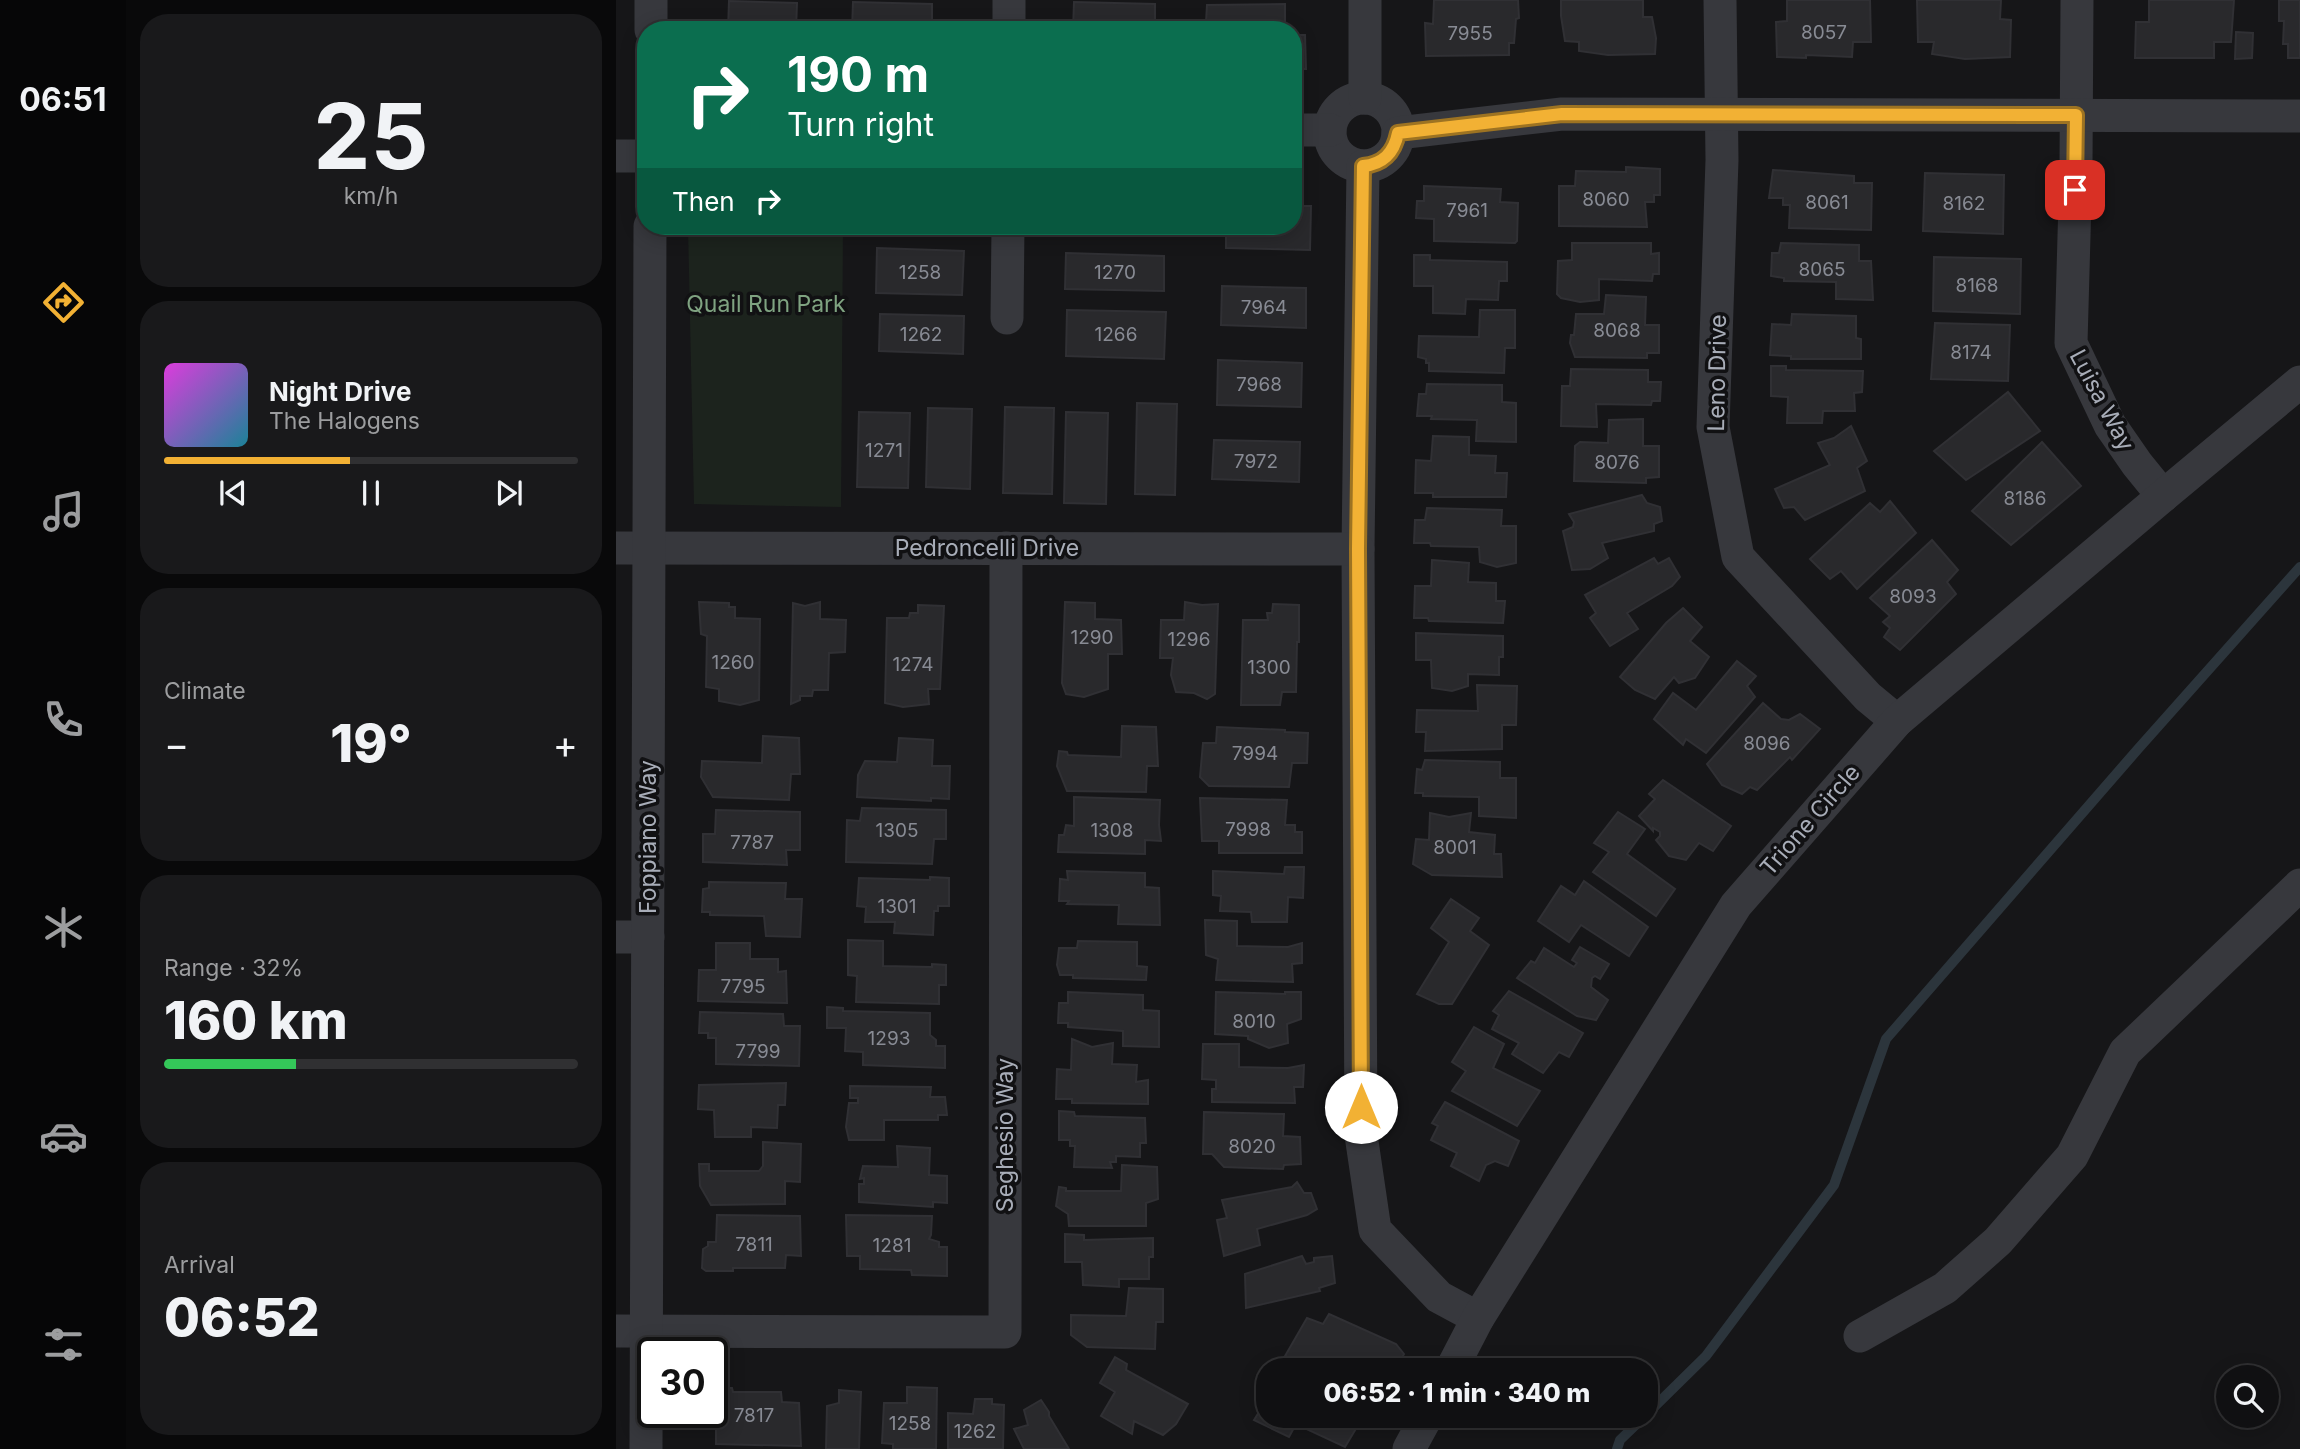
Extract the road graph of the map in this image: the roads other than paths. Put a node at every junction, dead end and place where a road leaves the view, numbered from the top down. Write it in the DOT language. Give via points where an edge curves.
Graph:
graph roads {
  1 [pos="651,0"];
  2 [pos="1009,0"];
  3 [pos="1365,0"];
  4 [pos="1720,0"];
  5 [pos="2077,0"];
  6 [pos="651,21"];
  7 [pos="1009,21"];
  8 [pos="1365,98"];
  9 [pos="1721,113"];
  10 [pos="2076,115"];
  11 [pos="2300,116"];
  12 [pos="1302,130"];
  13 [pos="1329,130"];
  14 [pos="1398,133"];
  15 [pos="616,156"];
  16 [pos="637,156"];
  17 [pos="1363,166"];
  18 [pos="650,235"];
  19 [pos="1008,235"];
  20 [pos="1007,318"];
  21 [pos="2300,382"];
  22 [pos="2162,496"];
  23 [pos="616,548"];
  24 [pos="649,548"];
  25 [pos="1006,548"];
  26 [pos="1358,549"];
  27 [pos="1897,721"];
  28 [pos="2300,885"];
  29 [pos="632,937"];
  30 [pos="1478,1318"];
  31 [pos="631,1332"];
  32 [pos="1860,1336"];
  33 [pos="1457,1358"];
  34 [pos="1420,1428"];
  35 [pos="646,1449"];
  36 [pos="1409,1449"];
  1 -- 6 [label="street"];
  2 -- 7 [label="street"];
  3 -- 8 [label="street"];
  4 -- 9 [label="street, Leno Drive"];
  5 -- 10 [label="street, Luisa Way"];
  8 -- 13 [label="street" via="1337,111"];
  8 -- 14 [label="street" via="1392,113"];
  9 -- 10 [label="street"];
  9 -- 14 [label="street" via="1562,114"];
  9 -- 27 [label="street, Leno Drive" via="1713,428 1738,557 1868,697"];
  10 -- 11 [label="street"];
  10 -- 22 [label="street, Luisa Way" via="2071,343 2110,425"];
  12 -- 13 [label="street"];
  13 -- 17 [label="street" via="1335,151"];
  14 -- 17 [label="street" via="1396,144 1383,160"];
  15 -- 16 [label="street"];
  17 -- 26 [label="street"];
  18 -- 24 [label="street, Foppiano Way"];
  19 -- 20 [label="street"];
  21 -- 22 [label="street, Trione Circle"];
  22 -- 27 [label="street, Trione Circle"];
  23 -- 24 [label="street, Pedroncelli Drive"];
  24 -- 25 [label="street, Pedroncelli Drive"];
  24 -- 29 [label="street, Foppiano Way"];
  25 -- 26 [label="street, Pedroncelli Drive"];
  25 -- 31 [label="street, Seghesio Way" via="1005,1332"];
  26 -- 30 [label="street" via="1361,1135 1376,1230 1439,1297"];
  27 -- 30 [label="street, Trione Circle" via="1736,905"];
  28 -- 32 [label="street" via="2125,1052 2072,1156 1998,1241 1945,1288"];
  29 -- 31 [label="street, Foppiano Way"];
  30 -- 33 [label="street, Trione Circle"];
  31 -- 35 [label="street, Foppiano Way"];
  34 -- 36 [label="street"];
}
